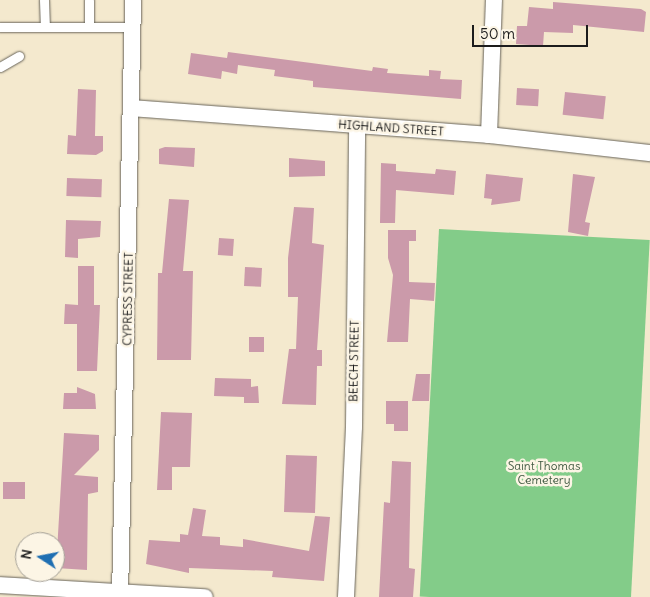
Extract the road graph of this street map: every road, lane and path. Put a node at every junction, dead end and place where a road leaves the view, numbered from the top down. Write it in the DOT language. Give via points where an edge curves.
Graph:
graph roads {
  1 [pos="44,0"];
  2 [pos="88,0"];
  3 [pos="133,0"];
  4 [pos="494,0"];
  5 [pos="89,26"];
  6 [pos="0,27"];
  7 [pos="45,27"];
  8 [pos="133,27"];
  9 [pos="19,56"];
  10 [pos="0,67"];
  11 [pos="132,108"];
  12 [pos="357,126"];
  13 [pos="489,135"];
  14 [pos="650,153"];
  15 [pos="0,585"];
  16 [pos="120,594"];
  17 [pos="206,597"];
  18 [pos="346,597"];
  1 -- 7 [label="lane"];
  2 -- 5 [label="lane"];
  3 -- 8 [label="street, CYPRESS STREET"];
  4 -- 13 [label="street"];
  5 -- 7 [label="lane"];
  5 -- 8 [label="lane"];
  6 -- 7 [label="lane"];
  8 -- 11 [label="street, CYPRESS STREET"];
  9 -- 10 [label="lane"];
  11 -- 12 [label="street, HIGHLAND STREET"];
  11 -- 16 [label="street, CYPRESS STREET"];
  12 -- 13 [label="street, HIGHLAND STREET"];
  12 -- 18 [label="street, BEECH STREET" via="354,427"];
  13 -- 14 [label="street, HIGHLAND STREET"];
  15 -- 16 [label="street"];
  16 -- 17 [label="street"];
}
